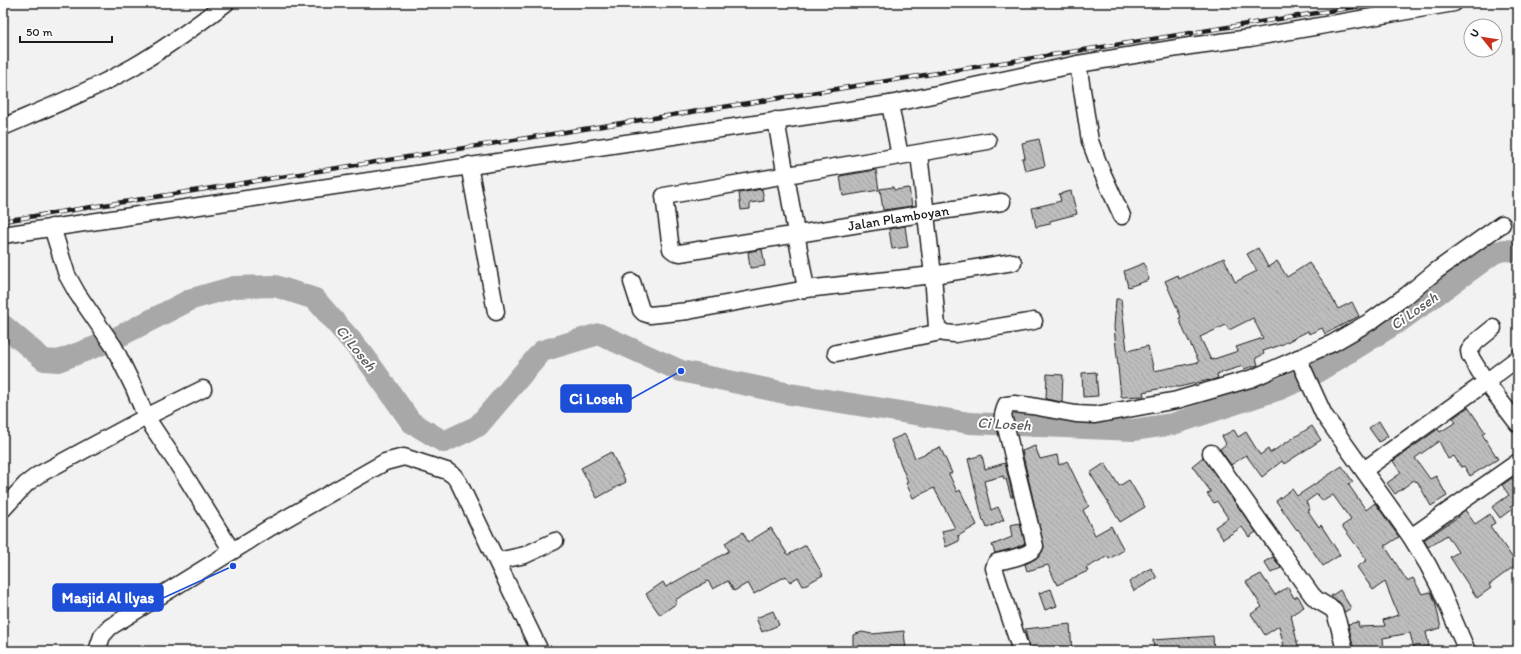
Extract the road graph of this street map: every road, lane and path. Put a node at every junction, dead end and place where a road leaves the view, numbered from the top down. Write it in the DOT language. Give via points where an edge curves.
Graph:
graph roads {
  1 [pos="226,3"];
  2 [pos="1454,3"];
  3 [pos="1078,64"];
  4 [pos="890,104"];
  5 [pos="776,120"];
  6 [pos="3,127"];
  7 [pos="988,141"];
  8 [pos="919,154"];
  9 [pos="900,156"];
  10 [pos="469,165"];
  11 [pos="786,175"];
  12 [pos="1002,202"];
  13 [pos="927,213"];
  14 [pos="1122,216"];
  15 [pos="1502,224"];
  16 [pos="52,227"];
  17 [pos="3,234"];
  18 [pos="795,234"];
  19 [pos="1013,262"];
  20 [pos="934,275"];
  21 [pos="632,282"];
  22 [pos="806,289"];
  23 [pos="496,312"];
  24 [pos="1034,321"];
  25 [pos="1493,328"];
  26 [pos="941,332"];
  27 [pos="836,353"];
  28 [pos="1298,358"];
  29 [pos="1518,358"];
  30 [pos="1486,382"];
  31 [pos="203,390"];
  32 [pos="146,417"];
  33 [pos="1518,424"];
  34 [pos="1211,453"];
  35 [pos="1518,462"];
  36 [pos="1364,470"];
  37 [pos="3,509"];
  38 [pos="1411,537"];
  39 [pos="555,541"];
  40 [pos="232,551"];
  41 [pos="498,561"];
  42 [pos="97,651"];
  43 [pos="540,651"];
  44 [pos="1021,651"];
  45 [pos="1345,651"];
  46 [pos="1467,651"];
  1 -- 6 [label="street" via="170,44 132,67 80,94"];
  2 -- 3 [label="street"];
  3 -- 4 [label="street"];
  3 -- 14 [label="street" via="1090,141"];
  4 -- 5 [label="street"];
  4 -- 9 [label="street"];
  5 -- 10 [label="street"];
  5 -- 11 [label="street"];
  7 -- 8 [label="street"];
  8 -- 9 [label="street"];
  8 -- 13 [label="street"];
  9 -- 11 [label="street"];
  10 -- 16 [label="street"];
  10 -- 23 [label="street"];
  11 -- 18 [label="street"];
  11 -- 18 [label="street, Jalan Plamboyan" via="664,196 671,250 680,252"];
  12 -- 13 [label="street, Jalan Plamboyan"];
  13 -- 18 [label="street, Jalan Plamboyan"];
  13 -- 20 [label="street"];
  15 -- 28 [label="street" via="1371,321 1333,343"];
  16 -- 17 [label="street"];
  16 -- 32 [label="street" via="67,275 110,341"];
  18 -- 22 [label="street"];
  19 -- 20 [label="street"];
  20 -- 22 [label="street"];
  20 -- 26 [label="street" via="937,327"];
  21 -- 22 [label="street" via="641,310 650,315 688,311"];
  24 -- 26 [label="street" via="955,334"];
  25 -- 30 [label="street" via="1469,351"];
  26 -- 27 [label="street"];
  28 -- 36 [label="street" via="1324,415"];
  28 -- 44 [label="street" via="1253,378 1177,400 1095,415 1006,405 1003,414 1035,546 1034,550 997,562 994,568"];
  29 -- 30 [label="street"];
  30 -- 33 [label="street"];
  30 -- 36 [label="street"];
  31 -- 32 [label="street"];
  32 -- 37 [label="street" via="33,479"];
  32 -- 40 [label="street"];
  34 -- 45 [label="street" via="1312,595 1334,610"];
  35 -- 38 [label="street"];
  36 -- 38 [label="street"];
  38 -- 46 [label="street" via="1441,590"];
  39 -- 41 [label="street" via="525,554"];
  40 -- 41 [label="street" via="385,462 404,458 454,476"];
  40 -- 42 [label="street" via="110,627 102,636"];
  41 -- 43 [label="street"];
}
